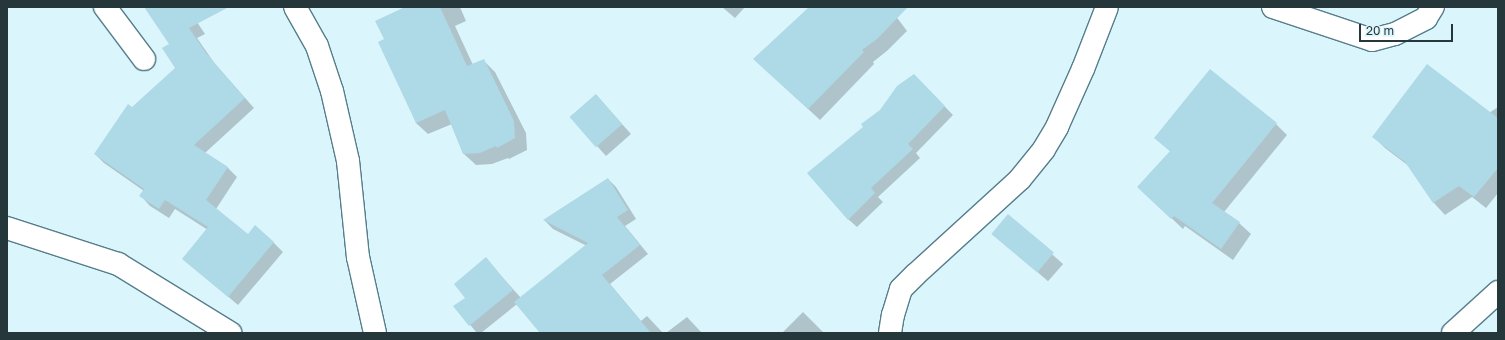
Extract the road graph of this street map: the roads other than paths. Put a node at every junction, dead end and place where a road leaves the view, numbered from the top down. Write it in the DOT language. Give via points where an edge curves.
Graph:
graph roads {
  1 [pos="104,7"];
  2 [pos="295,7"];
  3 [pos="1107,7"];
  4 [pos="1274,7"];
  5 [pos="1433,7"];
  6 [pos="144,59"];
  7 [pos="7,228"];
  8 [pos="1498,292"];
  9 [pos="230,333"];
  10 [pos="375,333"];
  11 [pos="890,333"];
  12 [pos="1453,333"];
  1 -- 6 [label="street"];
  2 -- 10 [label="street" via="317,46 332,90 348,161 358,258"];
  3 -- 11 [label="street" via="1083,69 1057,127 1044,149 1020,179 901,289"];
  4 -- 5 [label="street" via="1372,40 1395,34 1426,18"];
  7 -- 9 [label="street" via="118,264"];
  8 -- 12 [label="street"];
}
